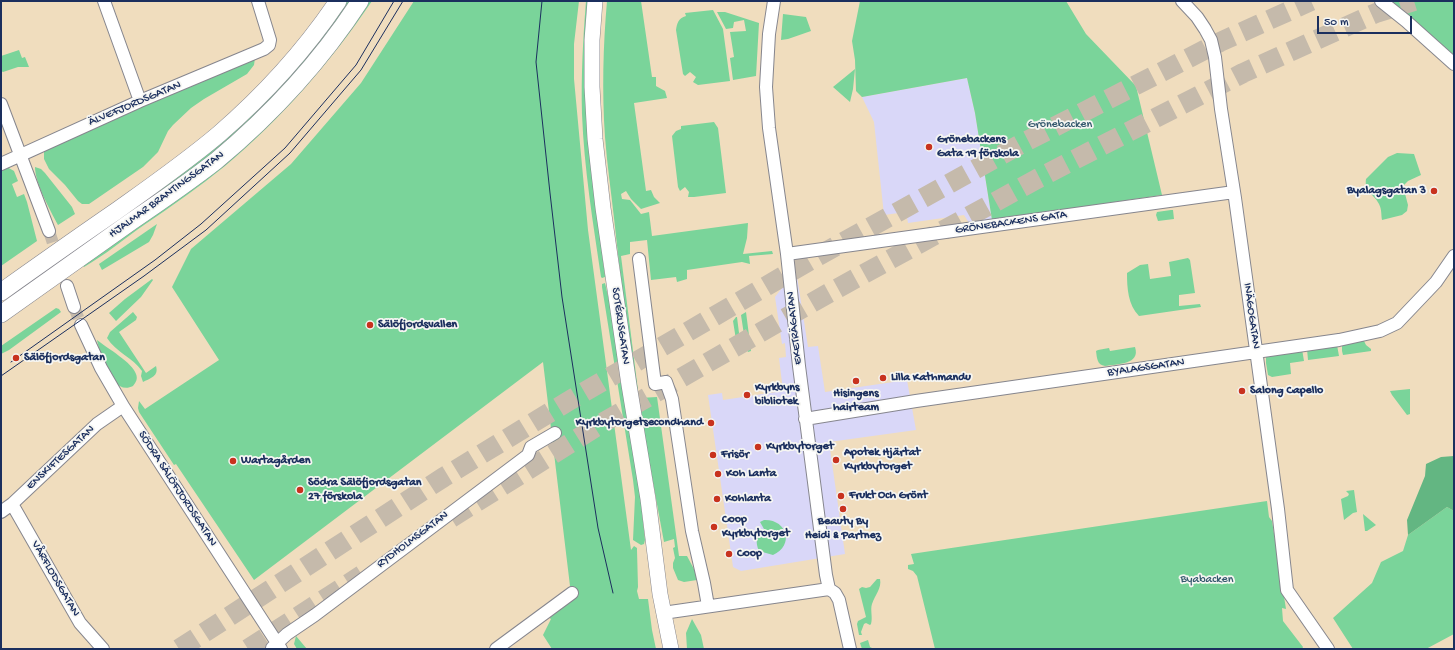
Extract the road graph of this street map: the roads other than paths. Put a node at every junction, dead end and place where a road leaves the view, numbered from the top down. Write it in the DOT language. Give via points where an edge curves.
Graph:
graph roads {
  1 [pos="104,1"];
  2 [pos="258,1"];
  3 [pos="338,1"];
  4 [pos="360,1"];
  5 [pos="596,1"];
  6 [pos="774,1"];
  7 [pos="1182,1"];
  8 [pos="1381,1"];
  9 [pos="1454,64"];
  10 [pos="140,101"];
  11 [pos="1,104"];
  12 [pos="20,154"];
  13 [pos="1,164"];
  14 [pos="1234,192"];
  15 [pos="49,231"];
  16 [pos="787,254"];
  17 [pos="1454,256"];
  18 [pos="639,259"];
  19 [pos="67,286"];
  20 [pos="1,292"];
  21 [pos="74,307"];
  22 [pos="1,314"];
  23 [pos="81,325"];
  24 [pos="1256,353"];
  25 [pos="123,406"];
  26 [pos="805,419"];
  27 [pos="555,433"];
  28 [pos="12,504"];
  29 [pos="1,512"];
  30 [pos="829,589"];
  31 [pos="572,593"];
  32 [pos="708,606"];
  33 [pos="663,613"];
  34 [pos="276,647"];
  35 [pos="103,649"];
  36 [pos="496,649"];
  37 [pos="671,649"];
  38 [pos="850,649"];
  39 [pos="1328,649"];
  1 -- 10 [label="street"];
  2 -- 10 [label="street, ÄLVEFJORDSGATAN" via="270,40 269,45"];
  3 -- 20 [label="main road, HJALMAR BRANTINGSGATAN" via="286,68 220,133 165,177"];
  4 -- 22 [label="main road, HJALMAR BRANTINGSGATAN" via="300,80 221,156 175,192"];
  5 -- 33 [label="street, SOTÉRUSGATAN" via="592,40 592,86 603,208"];
  6 -- 16 [label="street, EKETRÄGATAN" via="766,87 773,162"];
  7 -- 14 [label="street, INÄGOGATAN" via="1197,17 1211,40"];
  8 -- 9 [label="street"];
  10 -- 12 [label="street, ÄLVEFJORDSGATAN"];
  11 -- 12 [label="street"];
  12 -- 13 [label="street, ÄLVEFJORDSGATAN"];
  12 -- 15 [label="street"];
  14 -- 16 [label="street, GRÖNEBACKENS GATA"];
  14 -- 24 [label="street, INÄGOGATAN"];
  16 -- 26 [label="street, EKETRÄGATAN"];
  17 -- 24 [label="street, BYALAGSGATAN" via="1436,282 1397,323 1390,327 1339,340"];
  18 -- 32 [label="street" via="655,384 666,382 672,399 692,531"];
  19 -- 21 [label="street"];
  23 -- 25 [label="street, SÖDRA SÄLÖFJORDSGATAN" via="101,368"];
  24 -- 26 [label="street, BYALAGSGATAN"];
  24 -- 39 [label="street, INÄGOGATAN" via="1287,590"];
  25 -- 28 [label="street, ENSKIFTESGATAN" via="97,424"];
  25 -- 34 [label="street, SÖDRA SÄLÖFJORDSGATAN"];
  26 -- 30 [label="street, EKETRÄGATAN"];
  27 -- 34 [label="street, RYDHOLMSGATAN" via="531,448 528,455 287,634"];
  28 -- 29 [label="street, ENSKIFTESGATAN"];
  28 -- 35 [label="street, VÅRFLODSGATAN" via="80,623"];
  30 -- 32 [label="street"];
  30 -- 38 [label="street, EKETRÄGATAN" via="839,600"];
  31 -- 36 [label="street"];
  32 -- 33 [label="street"];
  33 -- 37 [label="street, SOTÉRUSGATAN"];
}
